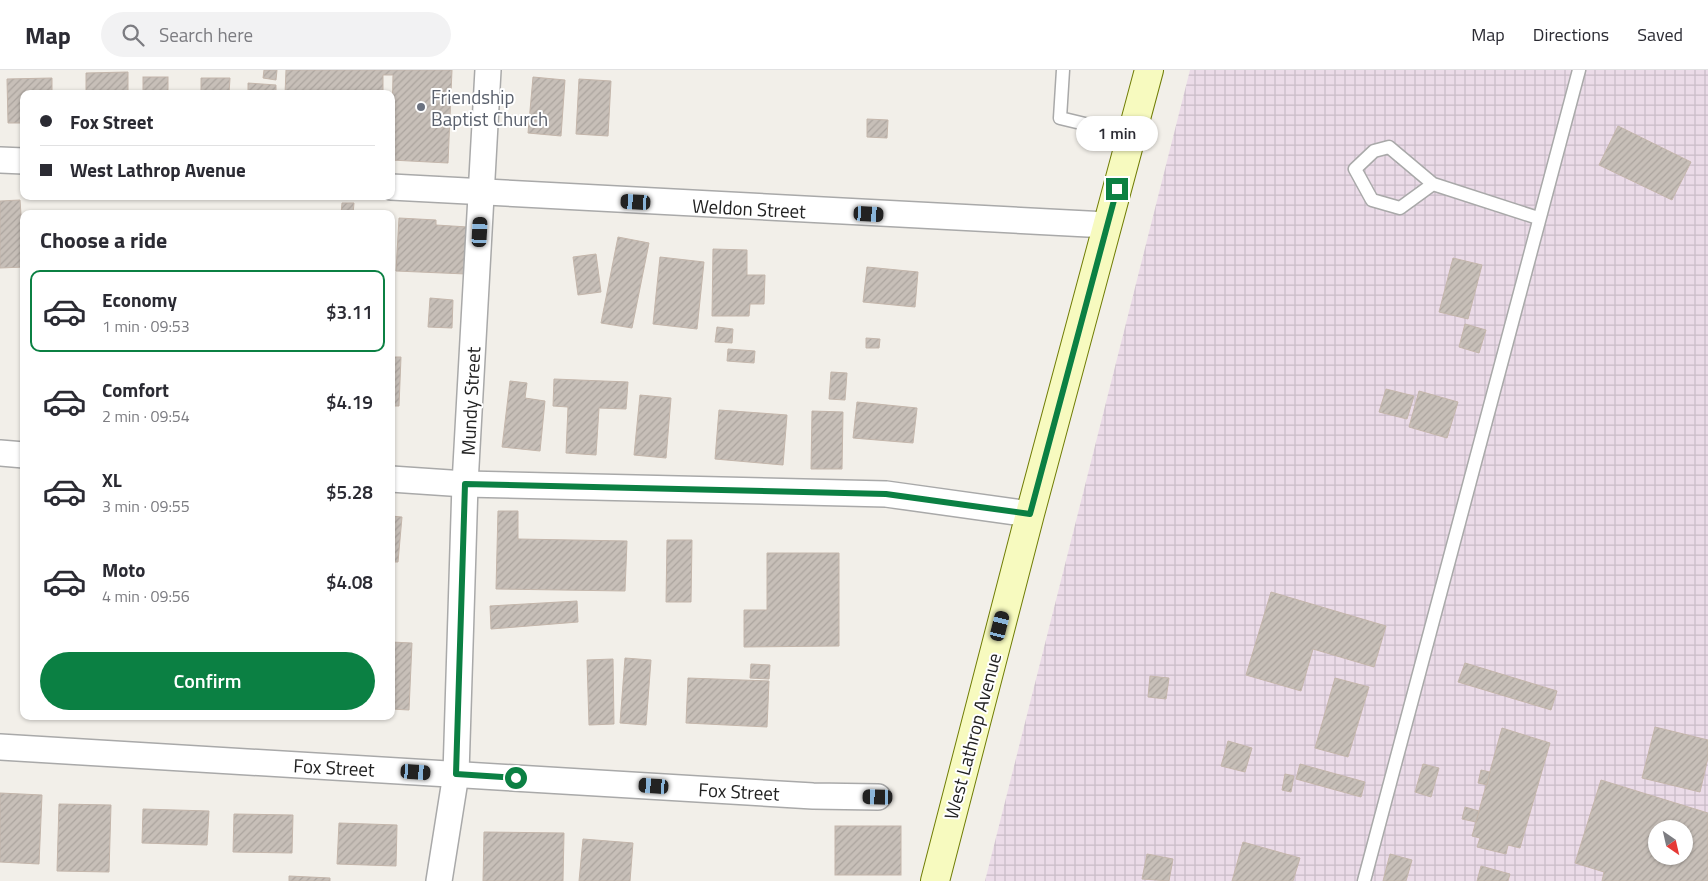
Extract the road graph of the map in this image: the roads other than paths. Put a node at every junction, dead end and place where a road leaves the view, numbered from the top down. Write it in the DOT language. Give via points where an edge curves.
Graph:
graph roads {
  1 [pos="488,70"];
  2 [pos="1062,70"];
  3 [pos="1149,70"];
  4 [pos="1579,70"];
  5 [pos="1131,135"];
  6 [pos="0,160"];
  7 [pos="20,161"];
  8 [pos="1433,184"];
  9 [pos="395,187"];
  10 [pos="482,194"];
  11 [pos="1538,218"];
  12 [pos="1107,225"];
  13 [pos="0,453"];
  14 [pos="20,455"];
  15 [pos="395,479"];
  16 [pos="465,484"];
  17 [pos="1030,514"];
  18 [pos="0,747"];
  19 [pos="456,774"];
  20 [pos="878,797"];
  21 [pos="439,881"];
  22 [pos="935,881"];
  23 [pos="1364,881"];
  1 -- 10 [label="street, Mundy Street"];
  2 -- 5 [label="lane" via="1060,118"];
  3 -- 5 [label="street, West Lathrop Avenue"];
  4 -- 11 [label="lane"];
  5 -- 12 [label="street, West Lathrop Avenue"];
  6 -- 7 [label="street"];
  8 -- 8 [label="lane" via="1389,147 1374,151 1355,169 1372,200 1400,208"];
  8 -- 11 [label="lane"];
  9 -- 10 [label="street, Weldon Street"];
  10 -- 12 [label="street, Weldon Street"];
  10 -- 16 [label="street, Mundy Street"];
  11 -- 23 [label="lane"];
  12 -- 17 [label="street, West Lathrop Avenue"];
  13 -- 14 [label="street"];
  15 -- 16 [label="street"];
  16 -- 17 [label="street" via="886,494"];
  16 -- 19 [label="street, Mundy Street"];
  17 -- 22 [label="street, West Lathrop Avenue"];
  18 -- 19 [label="street, Fox Street"];
  19 -- 20 [label="street, Fox Street" via="813,796"];
  19 -- 21 [label="street, Mundy Street"];
}
